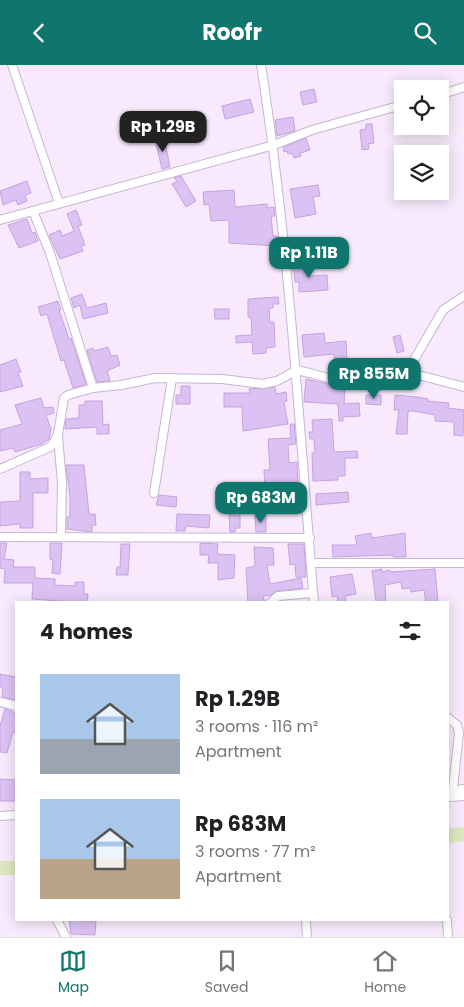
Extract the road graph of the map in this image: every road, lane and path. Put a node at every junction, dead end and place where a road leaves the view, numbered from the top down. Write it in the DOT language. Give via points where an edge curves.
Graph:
graph roads {
  1 [pos="12,65"];
  2 [pos="261,65"];
  3 [pos="464,87"];
  4 [pos="449,92"];
  5 [pos="394,107"];
  6 [pos="274,145"];
  7 [pos="59,203"];
  8 [pos="33,211"];
  9 [pos="0,220"];
  10 [pos="464,296"];
  11 [pos="296,370"];
  12 [pos="407,372"];
  13 [pos="172,378"];
  14 [pos="464,387"];
  15 [pos="94,388"];
  16 [pos="58,433"];
  17 [pos="0,469"];
  18 [pos="154,493"];
  19 [pos="62,536"];
  20 [pos="0,537"];
  21 [pos="310,538"];
  22 [pos="312,563"];
  23 [pos="464,563"];
  24 [pos="313,593"];
  25 [pos="272,601"];
  26 [pos="314,601"];
  27 [pos="0,703"];
  28 [pos="15,706"];
  29 [pos="449,719"];
  30 [pos="464,789"];
  31 [pos="451,795"];
  32 [pos="464,797"];
  33 [pos="0,815"];
  34 [pos="15,815"];
  35 [pos="58,921"];
  36 [pos="306,921"];
  37 [pos="447,921"];
  38 [pos="66,937"];
  39 [pos="307,937"];
  40 [pos="448,937"];
  1 -- 7 [label="street"];
  2 -- 6 [label="street"];
  3 -- 4 [label="street"];
  5 -- 6 [label="street" via="312,130"];
  6 -- 7 [label="street"];
  6 -- 11 [label="street"];
  7 -- 8 [label="street"];
  8 -- 9 [label="street"];
  8 -- 15 [label="street"];
  10 -- 12 [label="street" via="443,310"];
  11 -- 12 [label="street" via="362,385 386,383"];
  11 -- 13 [label="street" via="278,381 263,384"];
  11 -- 21 [label="street"];
  12 -- 14 [label="street"];
  13 -- 15 [label="street" via="155,377"];
  13 -- 18 [label="street"];
  15 -- 16 [label="street" via="64,398"];
  16 -- 17 [label="street" via="50,447"];
  16 -- 19 [label="street"];
  19 -- 20 [label="street"];
  19 -- 21 [label="street"];
  21 -- 22 [label="street"];
  22 -- 23 [label="street"];
  22 -- 24 [label="street"];
  24 -- 25 [label="street" via="278,596"];
  24 -- 26 [label="street"];
  27 -- 28 [label="street"];
  29 -- 31 [label="street" via="457,725 459,733"];
  30 -- 31 [label="street"];
  31 -- 32 [label="street"];
  33 -- 34 [label="street"];
  35 -- 38 [label="street"];
  36 -- 39 [label="street"];
  37 -- 40 [label="street"];
}
